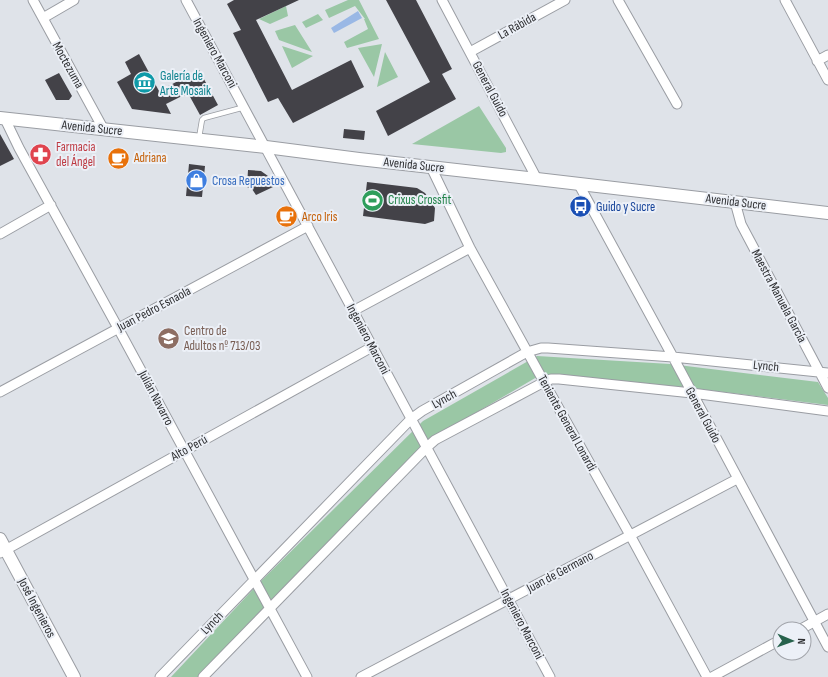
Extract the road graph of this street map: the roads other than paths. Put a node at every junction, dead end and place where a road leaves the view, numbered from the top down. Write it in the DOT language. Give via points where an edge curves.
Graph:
graph roads {
  1 [pos="33,0"];
  2 [pos="74,0"];
  3 [pos="186,0"];
  4 [pos="442,0"];
  5 [pos="565,0"];
  6 [pos="618,0"];
  7 [pos="785,0"];
  8 [pos="43,18"];
  9 [pos="470,52"];
  10 [pos="828,55"];
  11 [pos="817,61"];
  12 [pos="828,80"];
  13 [pos="677,104"];
  14 [pos="245,107"];
  15 [pos="3,119"];
  16 [pos="104,130"];
  17 [pos="199,140"];
  18 [pos="266,147"];
  19 [pos="431,167"];
  20 [pos="538,179"];
  21 [pos="578,183"];
  22 [pos="735,202"];
  23 [pos="51,205"];
  24 [pos="828,213"];
  25 [pos="308,226"];
  26 [pos="0,234"];
  27 [pos="470,248"];
  28 [pos="353,311"];
  29 [pos="118,328"];
  30 [pos="372,346"];
  31 [pos="527,352"];
  32 [pos="673,357"];
  33 [pos="824,372"];
  34 [pos="544,382"];
  35 [pos="828,388"];
  36 [pos="0,392"];
  37 [pos="692,393"];
  38 [pos="828,411"];
  39 [pos="411,419"];
  40 [pos="427,447"];
  41 [pos="184,450"];
  42 [pos="737,478"];
  43 [pos="630,535"];
  44 [pos="2,547"];
  45 [pos="255,579"];
  46 [pos="508,599"];
  47 [pos="270,608"];
  48 [pos="828,614"];
  49 [pos="814,622"];
  50 [pos="772,644"];
  51 [pos="828,647"];
  52 [pos="74,677"];
  53 [pos="160,677"];
  54 [pos="203,677"];
  55 [pos="307,677"];
  56 [pos="361,677"];
  57 [pos="550,677"];
  58 [pos="708,677"];
  59 [pos="712,677"];
  1 -- 8 [label="street, Moctezuma"];
  2 -- 8 [label="street"];
  3 -- 14 [label="street, Ingeniero Marconi"];
  4 -- 9 [label="street, General Guido"];
  5 -- 9 [label="street, La Rábida"];
  6 -- 13 [label="street"];
  7 -- 11 [label="street"];
  8 -- 16 [label="street, Moctezuma"];
  9 -- 20 [label="street, General Guido"];
  10 -- 11 [label="street"];
  11 -- 12 [label="street"];
  14 -- 17 [label="lane" via="204,118"];
  14 -- 18 [label="street, Ingeniero Marconi"];
  15 -- 16 [label="main road, Avenida Sucre"];
  15 -- 23 [label="street, Julián Navarro"];
  16 -- 17 [label="main road, Avenida Sucre"];
  17 -- 18 [label="main road, Avenida Sucre"];
  18 -- 19 [label="main road, Avenida Sucre"];
  18 -- 25 [label="street, Ingeniero Marconi"];
  19 -- 20 [label="main road, Avenida Sucre"];
  19 -- 27 [label="street, Teniente General Lonardi"];
  20 -- 21 [label="main road, Avenida Sucre"];
  21 -- 22 [label="main road, Avenida Sucre"];
  21 -- 32 [label="street, General Guido"];
  22 -- 24 [label="main road, Avenida Sucre"];
  22 -- 33 [label="street, Maestra Manuela García" via="741,224"];
  23 -- 26 [label="street"];
  23 -- 29 [label="street, Julián Navarro"];
  25 -- 28 [label="street, Ingeniero Marconi"];
  25 -- 29 [label="street, Juan Pedro Esnaola"];
  27 -- 28 [label="street"];
  27 -- 31 [label="street, Teniente General Lonardi"];
  28 -- 30 [label="street, Ingeniero Marconi"];
  29 -- 36 [label="street, Juan Pedro Esnaola"];
  29 -- 41 [label="street, Julián Navarro"];
  30 -- 39 [label="street, Ingeniero Marconi"];
  30 -- 41 [label="street, Alto Perú"];
  31 -- 32 [label="street, Lynch" via="548,348"];
  31 -- 34 [label="street, Teniente General Lonardi"];
  31 -- 39 [label="street, Lynch"];
  32 -- 33 [label="street, Lynch"];
  32 -- 37 [label="street, General Guido"];
  33 -- 35 [label="street, Maestra Manuela García"];
  34 -- 37 [label="street" via="559,379"];
  34 -- 40 [label="street" via="435,440"];
  34 -- 43 [label="street, Teniente General Lonardi"];
  37 -- 38 [label="street"];
  37 -- 42 [label="street, General Guido"];
  39 -- 40 [label="street, Ingeniero Marconi"];
  39 -- 45 [label="street, Lynch"];
  40 -- 46 [label="street, Ingeniero Marconi"];
  40 -- 47 [label="street"];
  41 -- 44 [label="street, Alto Perú"];
  41 -- 45 [label="street, Julián Navarro"];
  42 -- 43 [label="street, Juan de Germano"];
  42 -- 49 [label="street, General Guido"];
  43 -- 46 [label="street, Juan de Germano"];
  43 -- 58 [label="street, Teniente General Lonardi"];
  44 -- 52 [label="main road, José Ingenieros"];
  45 -- 47 [label="street, Julián Navarro"];
  45 -- 53 [label="street, Lynch"];
  46 -- 56 [label="street, Juan de Germano"];
  46 -- 57 [label="street, Ingeniero Marconi"];
  47 -- 54 [label="street"];
  47 -- 55 [label="street, Julián Navarro"];
  48 -- 49 [label="street"];
  49 -- 51 [label="street, General Guido"];
  50 -- 59 [label="street"];
}
